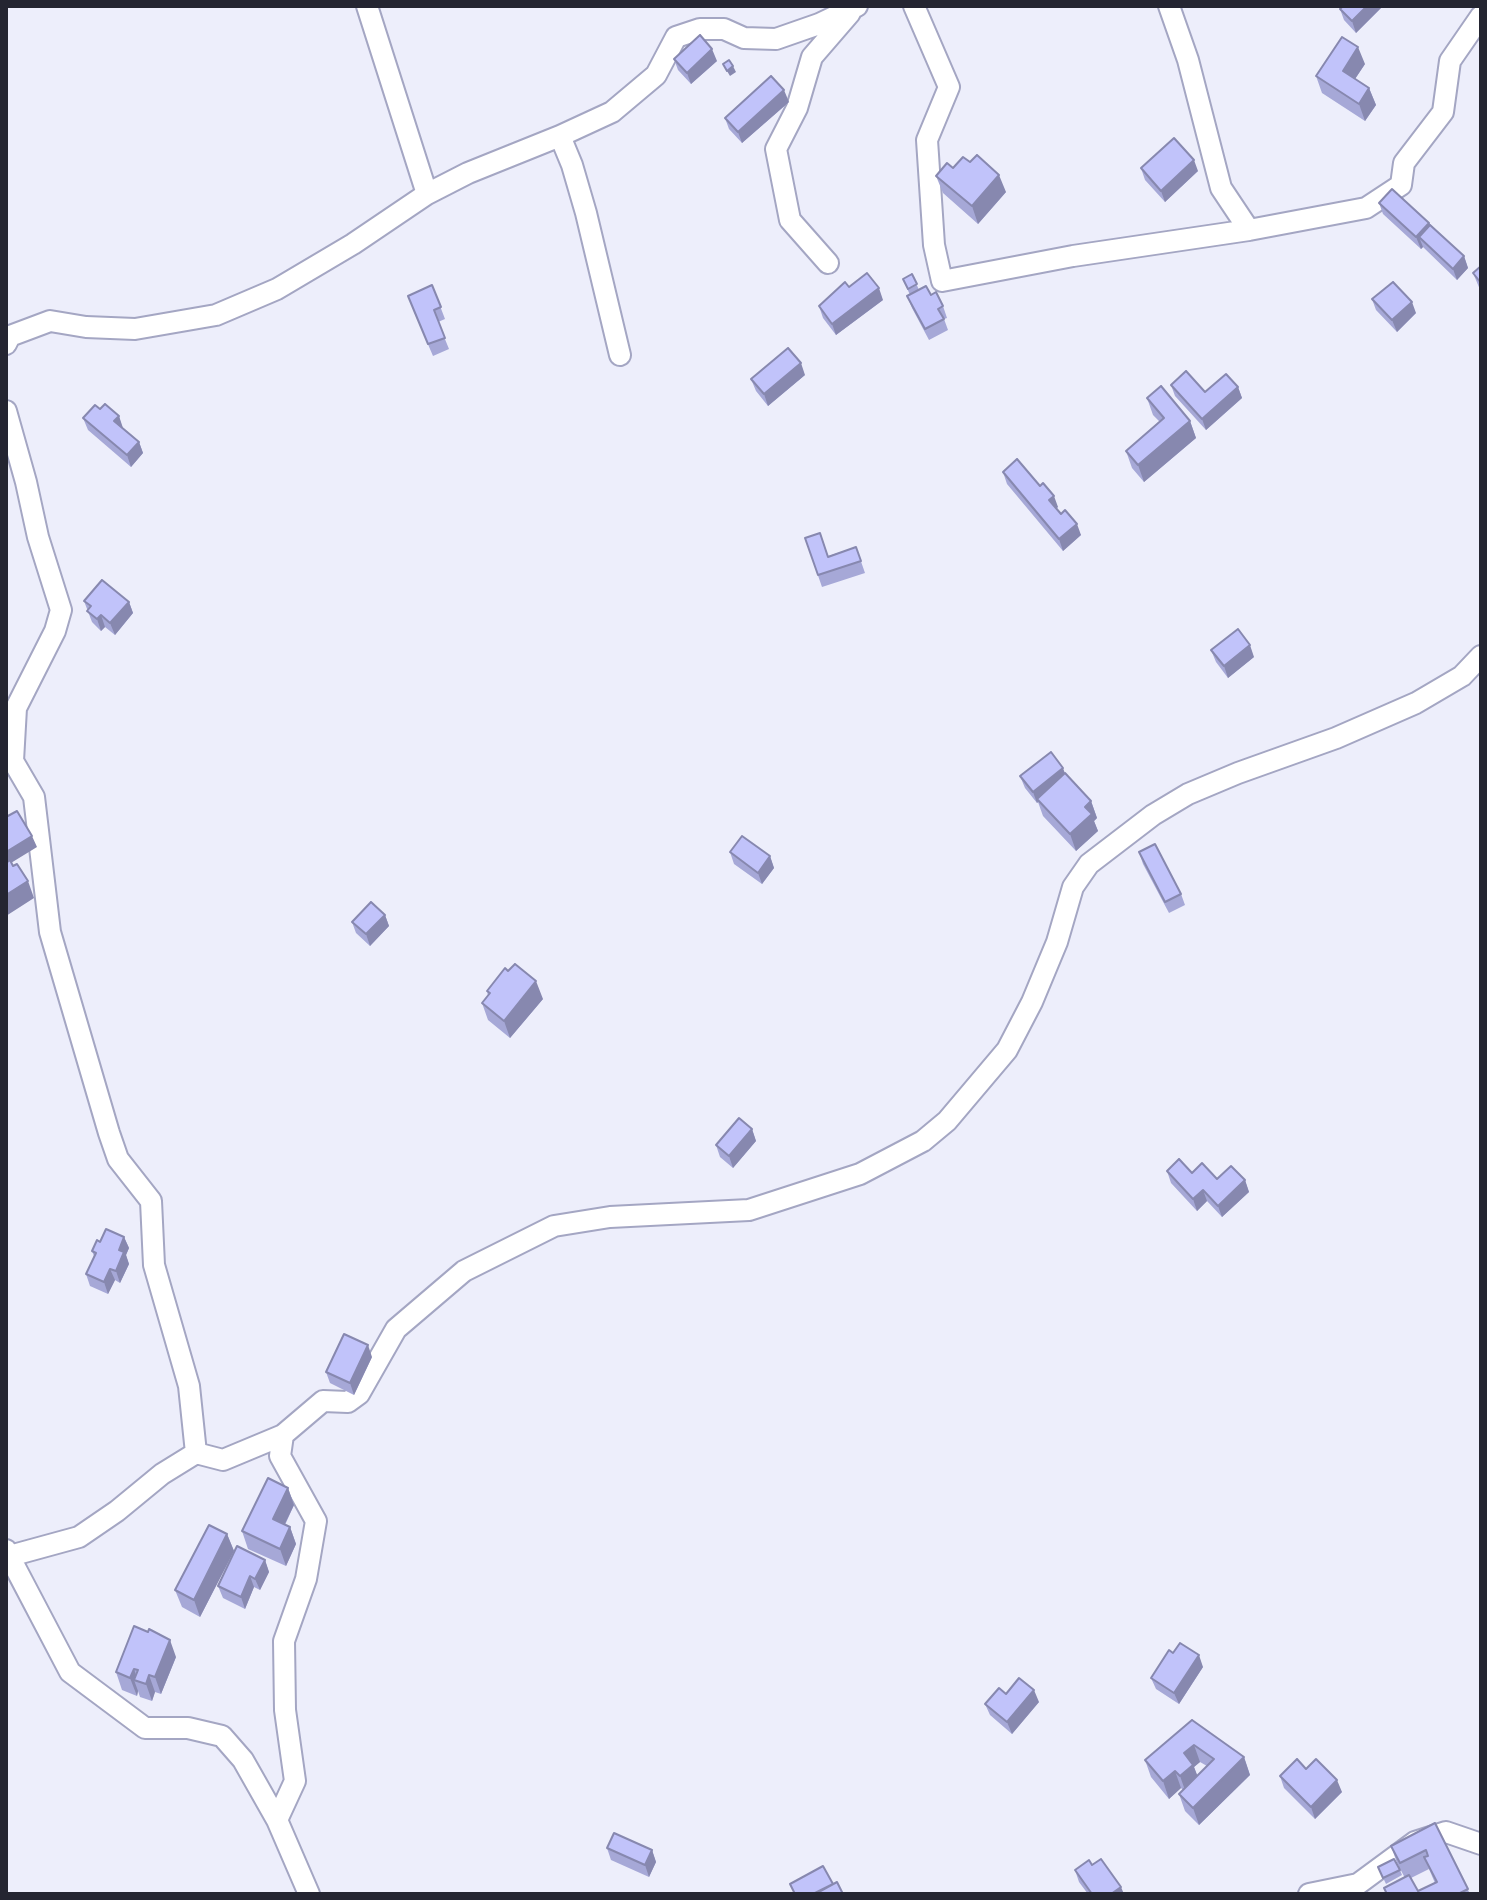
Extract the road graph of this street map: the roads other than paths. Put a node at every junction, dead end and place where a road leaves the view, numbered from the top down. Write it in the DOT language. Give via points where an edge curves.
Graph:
graph roads {
  1 [pos="367,6"];
  2 [pos="914,6"];
  3 [pos="1169,6"];
  4 [pos="856,7"];
  5 [pos="1481,16"];
  6 [pos="560,136"];
  7 [pos="427,194"];
  8 [pos="1249,230"];
  9 [pos="828,263"];
  10 [pos="7,339"];
  11 [pos="620,355"];
  12 [pos="6,411"];
  13 [pos="1481,656"];
  14 [pos="283,1435"];
  15 [pos="196,1453"];
  16 [pos="7,1554"];
  17 [pos="277,1820"];
  18 [pos="1481,1844"];
  19 [pos="309,1894"];
  20 [pos="1309,1894"];
  1 -- 7 [label="street"];
  2 -- 8 [label="street" via="949,87 927,140 934,245 942,281"];
  3 -- 8 [label="street" via="1221,188"];
  4 -- 6 [label="street" via="776,39 744,38 724,29 676,37 656,75 612,112"];
  4 -- 9 [label="street" via="812,57 797,108 776,149 790,220"];
  5 -- 8 [label="street" via="1450,61 1443,112 1404,163 1401,185 1366,208"];
  6 -- 7 [label="street"];
  6 -- 11 [label="street" via="586,213"];
  7 -- 10 [label="street" via="277,289 216,315 135,329 50,321"];
  12 -- 15 [label="street" via="61,610 16,708 13,761 34,797 50,932 109,1133 118,1159 151,1201 154,1265 189,1386"];
  13 -- 14 [label="street" via="1462,676 1416,703 1188,794 1089,864 1073,887 1057,942 1007,1050 947,1121 923,1141 860,1174 749,1210 610,1217 554,1226 464,1271 396,1329 359,1394 348,1402 323,1401"];
  14 -- 15 [label="street" via="223,1460"];
  14 -- 17 [label="street" via="280,1456 316,1521 306,1579 284,1641 285,1710 295,1781"];
  15 -- 16 [label="street" via="79,1537"];
  16 -- 17 [label="street" via="70,1672 145,1728 188,1728 222,1736 243,1760"];
  17 -- 19 [label="street"];
  18 -- 20 [label="street" via="1446,1832 1415,1842 1358,1884"];
}
